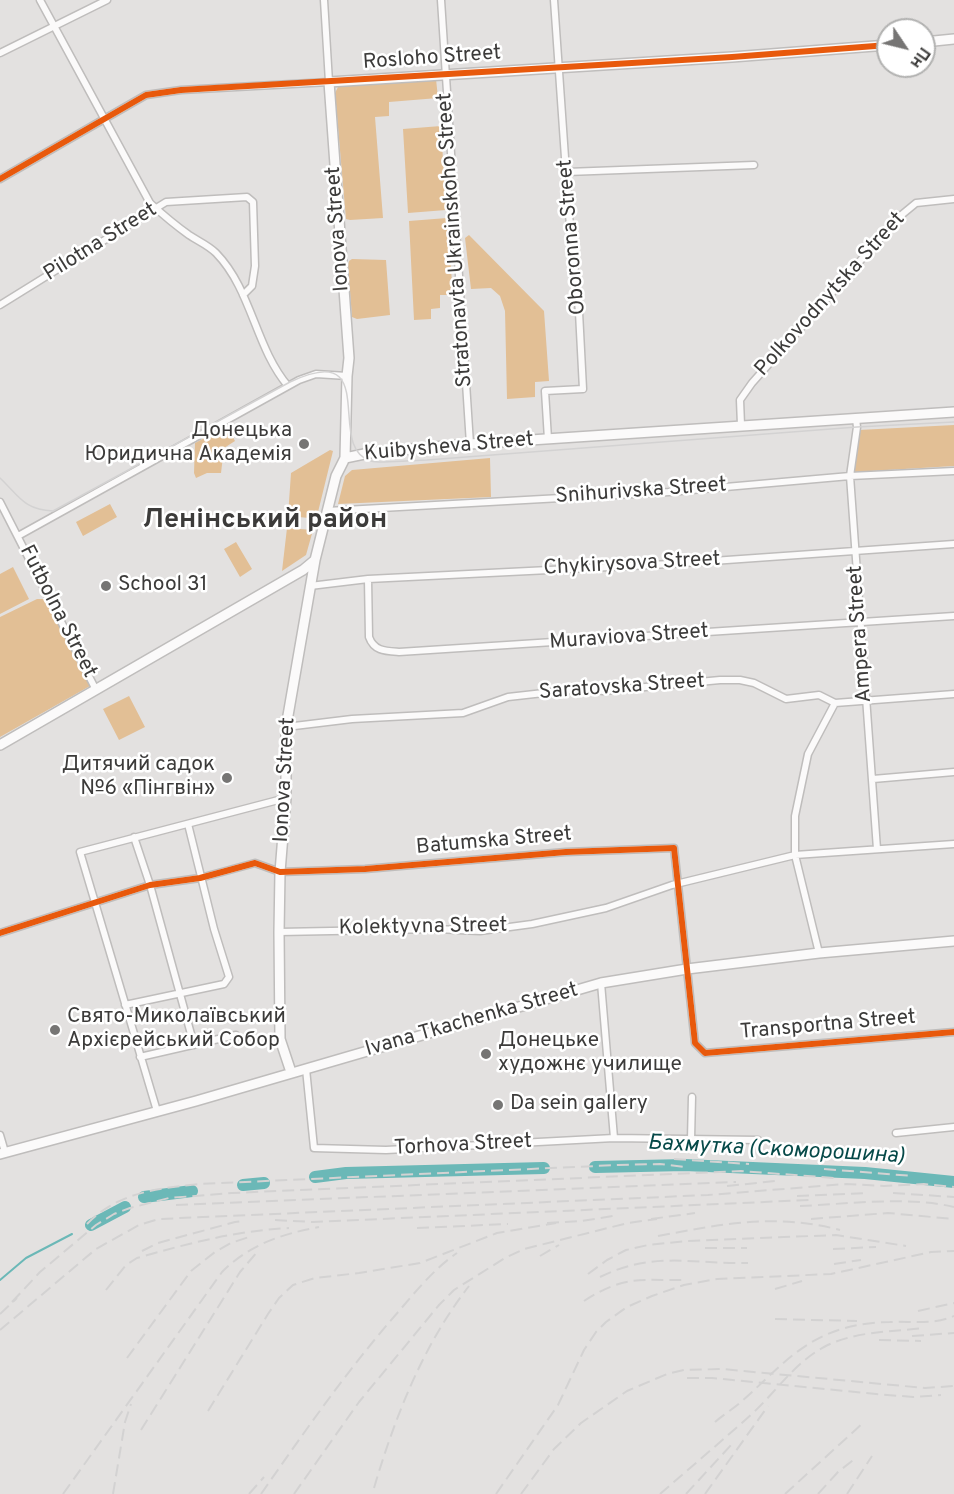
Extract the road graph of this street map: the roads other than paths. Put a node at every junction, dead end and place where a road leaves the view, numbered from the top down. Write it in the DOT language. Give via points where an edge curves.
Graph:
graph roads {
  1 [pos="40,0"];
  2 [pos="108,0"];
  3 [pos="324,0"];
  4 [pos="441,0"];
  5 [pos="554,0"];
  6 [pos="54,26"];
  7 [pos="954,39"];
  8 [pos="936,41"];
  9 [pos="876,46"];
  10 [pos="0,53"];
  11 [pos="559,68"];
  12 [pos="445,74"];
  13 [pos="329,82"];
  14 [pos="105,118"];
  15 [pos="754,165"];
  16 [pos="567,172"];
  17 [pos="0,179"];
  18 [pos="954,199"];
  19 [pos="156,208"];
  20 [pos="243,295"];
  21 [pos="0,305"];
  22 [pos="347,376"];
  23 [pos="288,386"];
  24 [pos="954,412"];
  25 [pos="856,419"];
  26 [pos="741,425"];
  27 [pos="548,439"];
  28 [pos="470,444"];
  29 [pos="345,458"];
  30 [pos="954,471"];
  31 [pos="850,476"];
  32 [pos="0,502"];
  33 [pos="327,511"];
  34 [pos="18,536"];
  35 [pos="954,544"];
  36 [pos="856,551"];
  37 [pos="315,560"];
  38 [pos="368,579"];
  39 [pos="310,586"];
  40 [pos="954,616"];
  41 [pos="859,621"];
  42 [pos="96,690"];
  43 [pos="954,694"];
  44 [pos="865,702"];
  45 [pos="835,704"];
  46 [pos="286,727"];
  47 [pos="0,746"];
  48 [pos="954,772"];
  49 [pos="873,779"];
  50 [pos="286,798"];
  51 [pos="188,824"];
  52 [pos="134,837"];
  53 [pos="954,844"];
  54 [pos="877,849"];
  55 [pos="795,855"];
  56 [pos="280,872"];
  57 [pos="200,878"];
  58 [pos="678,884"];
  59 [pos="150,885"];
  60 [pos="96,902"];
  61 [pos="279,932"];
  62 [pos="0,933"];
  63 [pos="954,941"];
  64 [pos="819,953"];
  65 [pos="687,969"];
  66 [pos="601,983"];
  67 [pos="179,993"];
  68 [pos="125,1005"];
  69 [pos="954,1032"];
  70 [pos="236,1035"];
  71 [pos="194,1045"];
  72 [pos="140,1057"];
  73 [pos="306,1069"];
  74 [pos="291,1072"];
  75 [pos="692,1098"];
  76 [pos="157,1111"];
  77 [pos="954,1127"];
  78 [pos="896,1133"];
  79 [pos="0,1135"];
  80 [pos="614,1137"];
  81 [pos="691,1139"];
  82 [pos="758,1140"];
  83 [pos="3,1153"];
  1 -- 6 [label="street"];
  2 -- 6 [label="street"];
  3 -- 13 [label="street, Ionova Street"];
  4 -- 12 [label="street, Stratonavta Ukrainskoho Street"];
  5 -- 11 [label="street, Oboronna Street"];
  6 -- 10 [label="street"];
  6 -- 14 [label="street"];
  7 -- 8 [label="main road"];
  9 -- 11 [label="main road, Rosloho Street"];
  11 -- 12 [label="main road, Rosloho Street"];
  11 -- 16 [label="street, Oboronna Street"];
  12 -- 13 [label="main road, Rosloho Street"];
  12 -- 28 [label="street, Stratonavta Ukrainskoho Street"];
  13 -- 14 [label="street, Rosloho Street" via="146,94"];
  13 -- 22 [label="main road, Ionova Street" via="350,358"];
  14 -- 17 [label="street, Rosloho Street"];
  14 -- 19 [label="street"];
  15 -- 16 [label="street"];
  16 -- 27 [label="street, Oboronna Street" via="583,389 545,391"];
  18 -- 26 [label="street, Polkovodnytska Street" via="916,203 899,217 752,383 740,400"];
  19 -- 20 [label="street" via="216,253"];
  19 -- 20 [label="street, Pilotna Street" via="166,202 247,197 253,202 255,266 252,286"];
  19 -- 21 [label="street, Pilotna Street"];
  20 -- 23 [label="street" via="264,348"];
  22 -- 23 [label="street" via="316,374"];
  22 -- 29 [label="main road, Ionova Street"];
  23 -- 34 [label="street"];
  24 -- 25 [label="main road, Kuibysheva Street"];
  25 -- 26 [label="main road, Kuibysheva Street"];
  25 -- 31 [label="street, Ampera Street"];
  26 -- 27 [label="main road, Kuibysheva Street"];
  27 -- 28 [label="main road, Kuibysheva Street"];
  28 -- 29 [label="main road, Kuibysheva Street"];
  29 -- 33 [label="main road, Kuibysheva Street"];
  30 -- 31 [label="street, Snihurivska Street"];
  31 -- 33 [label="street, Snihurivska Street" via="669,492"];
  31 -- 36 [label="street, Ampera Street"];
  32 -- 34 [label="street, Futbolna Street"];
  33 -- 37 [label="main road, Kuibysheva Street"];
  34 -- 42 [label="street, Futbolna Street"];
  35 -- 36 [label="street, Chykirysova Street"];
  36 -- 38 [label="street, Chykirysova Street"];
  36 -- 41 [label="street, Ampera Street"];
  37 -- 39 [label="main road, Ionova Street"];
  37 -- 42 [label="main road"];
  38 -- 39 [label="street, Chykirysova Street"];
  38 -- 41 [label="street, Muraviova Street" via="369,637 379,650 399,652"];
  39 -- 46 [label="main road, Ionova Street"];
  40 -- 41 [label="street, Muraviova Street"];
  41 -- 44 [label="street, Ampera Street"];
  42 -- 47 [label="main road"];
  43 -- 44 [label="street, Saratovska Street"];
  44 -- 45 [label="street, Saratovska Street"];
  44 -- 49 [label="street, Ampera Street"];
  45 -- 46 [label="street, Saratovska Street" via="819,695 786,699 753,683 720,680 603,691 588,688 508,697 463,713"];
  45 -- 55 [label="street" via="808,754 795,816"];
  46 -- 50 [label="main road, Ionova Street"];
  48 -- 49 [label="street"];
  49 -- 54 [label="street, Ampera Street"];
  50 -- 51 [label="street"];
  50 -- 56 [label="main road, Ionova Street"];
  51 -- 52 [label="street"];
  51 -- 57 [label="street"];
  52 -- 59 [label="street"];
  52 -- 60 [label="street" via="80,852"];
  53 -- 54 [label="street, Kolektyvna Street"];
  54 -- 55 [label="street, Kolektyvna Street"];
  55 -- 58 [label="street, Kolektyvna Street"];
  55 -- 64 [label="street"];
  56 -- 57 [label="street" via="255,863"];
  56 -- 58 [label="street, Batumska Street" via="674,848"];
  56 -- 61 [label="main road, Ionova Street"];
  57 -- 59 [label="street"];
  57 -- 67 [label="street" via="229,977 224,984"];
  58 -- 61 [label="street, Kolektyvna Street" via="606,908 490,930"];
  58 -- 65 [label="street"];
  59 -- 60 [label="street"];
  59 -- 67 [label="street"];
  60 -- 62 [label="street"];
  60 -- 68 [label="street"];
  61 -- 74 [label="main road, Ionova Street" via="280,1039"];
  63 -- 64 [label="main road, Ivana Tkachenka Street"];
  64 -- 65 [label="main road, Ivana Tkachenka Street"];
  65 -- 66 [label="main road, Ivana Tkachenka Street"];
  65 -- 69 [label="street, Transportna Street" via="695,1042 705,1053"];
  66 -- 73 [label="main road, Ivana Tkachenka Street"];
  66 -- 80 [label="street"];
  67 -- 68 [label="street"];
  67 -- 71 [label="street"];
  68 -- 72 [label="street"];
  70 -- 71 [label="street"];
  71 -- 72 [label="street"];
  72 -- 76 [label="street"];
  73 -- 74 [label="main road, Ivana Tkachenka Street"];
  73 -- 80 [label="street, Torhova Street" via="314,1148 386,1150"];
  74 -- 76 [label="main road, Ivana Tkachenka Street"];
  75 -- 81 [label="street"];
  76 -- 83 [label="main road, Ivana Tkachenka Street"];
  77 -- 78 [label="street"];
  79 -- 83 [label="street"];
  80 -- 81 [label="street, Torhova Street"];
  81 -- 82 [label="street, Torhova Street"];
}
